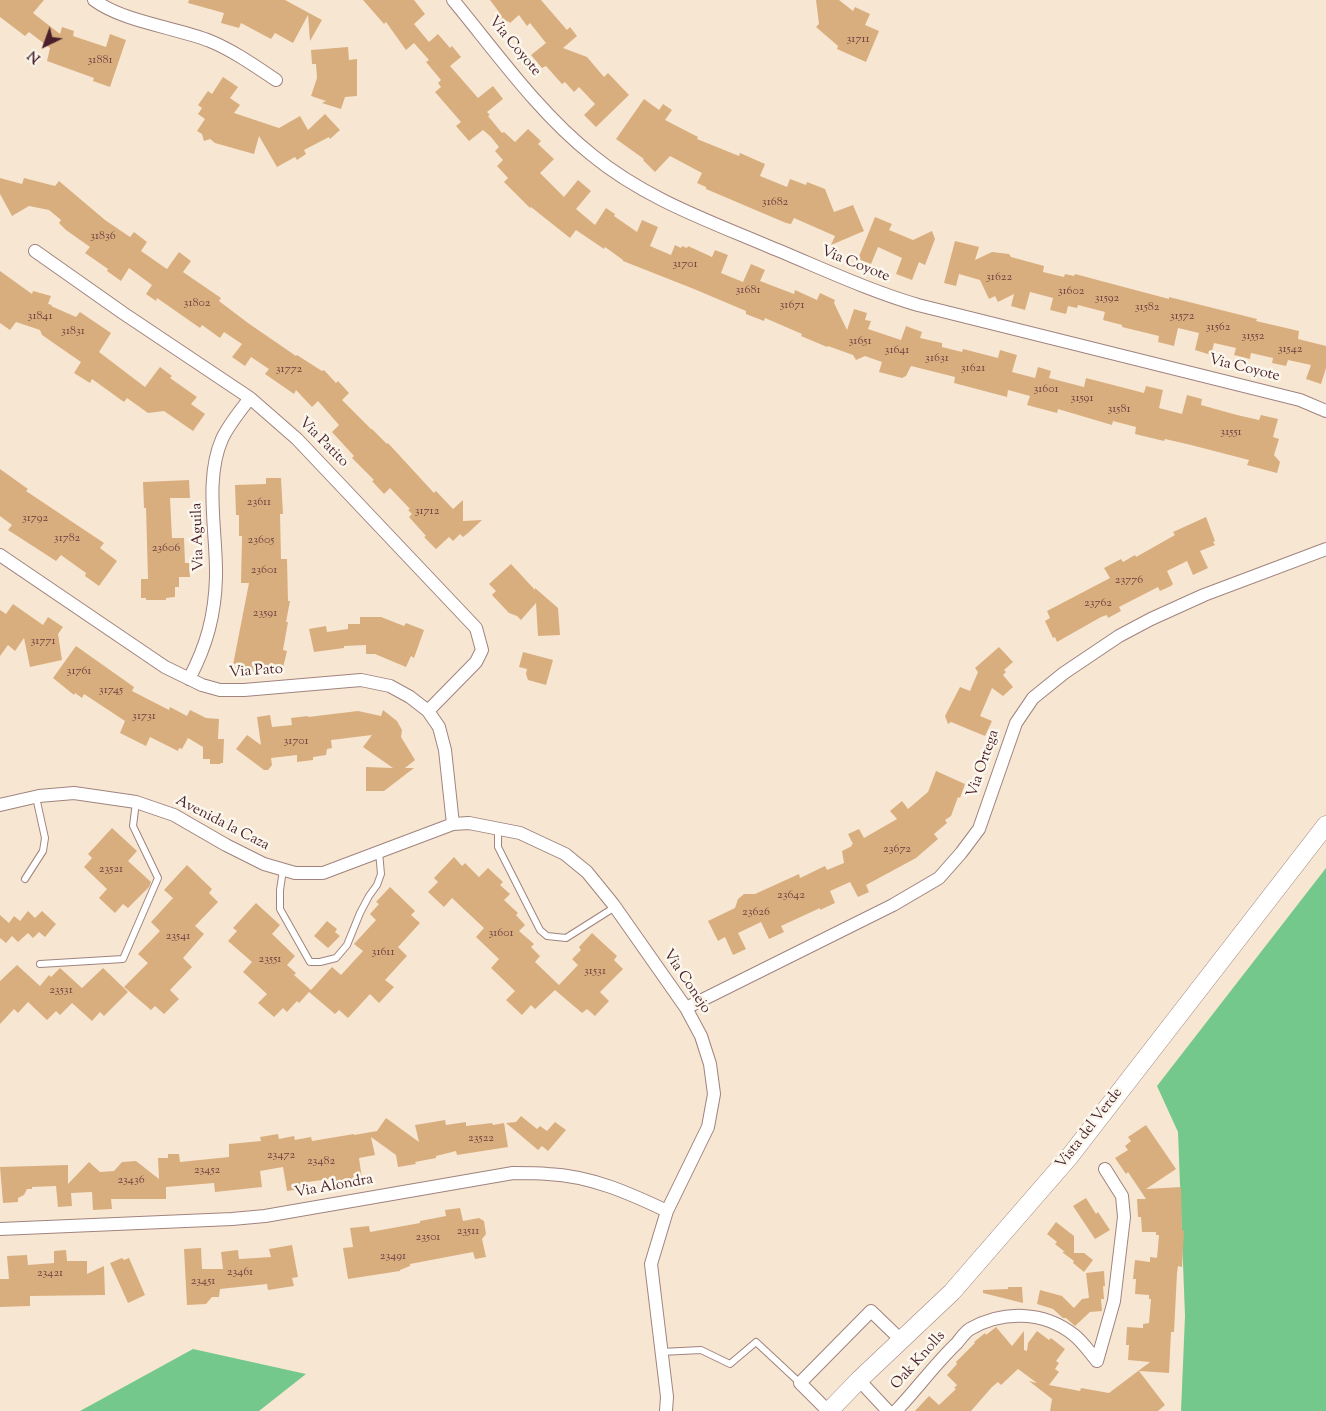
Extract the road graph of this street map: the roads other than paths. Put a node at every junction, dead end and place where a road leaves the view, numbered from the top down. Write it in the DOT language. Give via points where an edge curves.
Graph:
graph roads {
  1 [pos="94,0"];
  2 [pos="453,0"];
  3 [pos="276,80"];
  4 [pos="35,250"];
  5 [pos="250,398"];
  6 [pos="1326,411"];
  7 [pos="1326,549"];
  8 [pos="0,555"];
  9 [pos="189,679"];
  10 [pos="428,711"];
  11 [pos="36,797"];
  12 [pos="136,802"];
  13 [pos="0,806"];
  14 [pos="453,824"];
  15 [pos="1326,825"];
  16 [pos="498,829"];
  17 [pos="379,852"];
  18 [pos="283,870"];
  19 [pos="25,879"];
  20 [pos="615,907"];
  21 [pos="40,964"];
  22 [pos="686,1008"];
  23 [pos="1105,1169"];
  24 [pos="667,1211"];
  25 [pos="0,1229"];
  26 [pos="901,1340"];
  27 [pos="661,1352"];
  28 [pos="859,1380"];
  29 [pos="800,1383"];
  30 [pos="666,1411"];
  31 [pos="829,1411"];
  32 [pos="888,1411"];
  33 [pos="896,1411"];
  1 -- 3 [label="street" via="127,15 210,41 239,55"];
  2 -- 6 [label="street, Via Coyote" via="533,96 591,154 617,175 668,202 909,303 1300,400"];
  4 -- 5 [label="street, Via Patito"];
  5 -- 9 [label="street, Via Aguila" via="233,420 216,459 213,483 214,611 202,655"];
  5 -- 10 [label="street, Via Patito" via="298,439 476,628 482,650 476,662"];
  7 -- 22 [label="street, Via Ortega" via="1204,595 1151,619 1064,673 1033,698 1016,723 979,829 939,878 893,905"];
  8 -- 9 [label="street, Via Pato" via="165,667"];
  9 -- 10 [label="street, Via Pato" via="220,690 360,680 390,686"];
  10 -- 14 [label="street, Via Pato" via="439,727 446,750"];
  11 -- 12 [label="street, Avenida la Caza" via="74,794"];
  11 -- 13 [label="street, Avenida la Caza"];
  11 -- 19 [label="lane" via="45,838 43,851"];
  12 -- 18 [label="street, Avenida la Caza" via="174,815 226,845"];
  12 -- 21 [label="lane" via="133,826 158,878 123,959"];
  14 -- 16 [label="street, Via Conejo" via="469,823"];
  14 -- 17 [label="street, Avenida la Caza"];
  15 -- 26 [label="street, Vista del Verde" via="1070,1156 952,1292"];
  16 -- 20 [label="street, Via Conejo" via="520,833 565,854 587,872"];
  16 -- 20 [label="lane" via="498,847 540,930 547,936 566,938"];
  17 -- 18 [label="street, Avenida la Caza" via="323,873"];
  17 -- 18 [label="lane" via="382,874 347,945 336,958 320,962 310,962 280,909"];
  20 -- 22 [label="street, Via Conejo"];
  22 -- 24 [label="street, Via Conejo" via="701,1036 710,1064 714,1094 708,1127"];
  23 -- 33 [label="street, Oak Knolls" via="1122,1196 1124,1217 1114,1301 1097,1361 1074,1335 1047,1319 1016,1314 991,1320 970,1330 941,1358"];
  24 -- 25 [label="street, Via Alondra" via="634,1195 591,1181 550,1174 513,1174 232,1220"];
  24 -- 27 [label="street, Via Conejo" via="651,1264"];
  26 -- 28 [label="street, Vista del Verde"];
  26 -- 29 [label="street" via="871,1311"];
  27 -- 29 [label="lane" via="701,1350 730,1364 756,1342"];
  27 -- 30 [label="street, Via Conejo"];
  28 -- 31 [label="street, Vista del Verde"];
  28 -- 32 [label="street"];
  29 -- 31 [label="street"];
}
